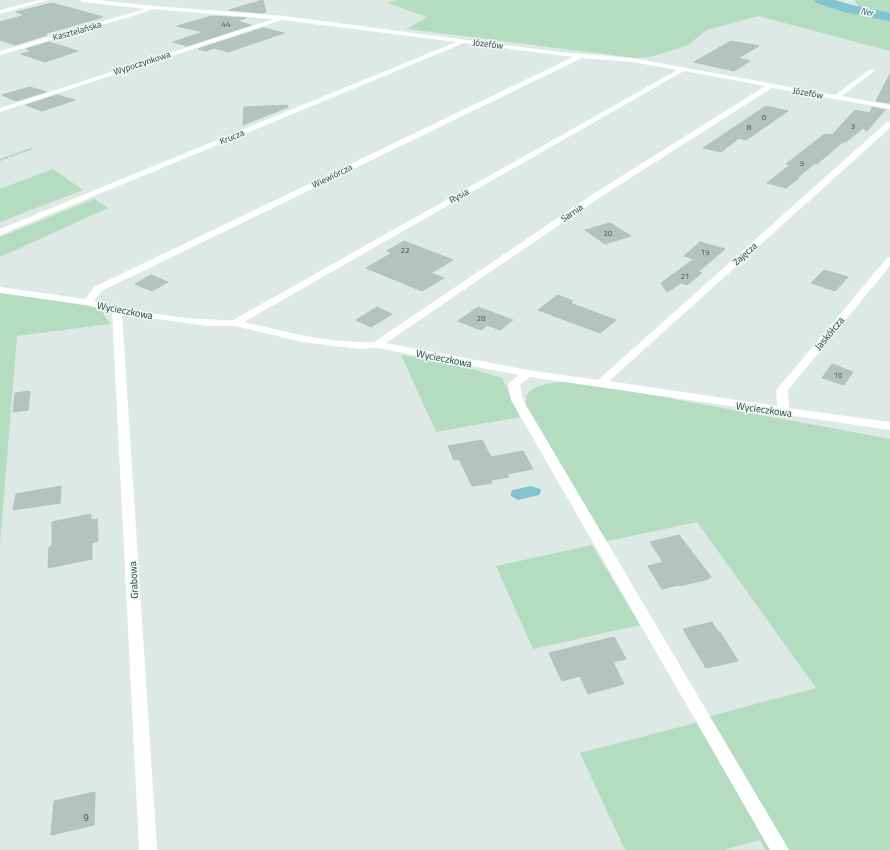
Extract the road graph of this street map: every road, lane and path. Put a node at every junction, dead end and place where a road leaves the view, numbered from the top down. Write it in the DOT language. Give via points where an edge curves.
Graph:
graph roads {
  1 [pos="45,0"];
  2 [pos="83,0"];
  3 [pos="154,8"];
  4 [pos="0,12"];
  5 [pos="284,18"];
  6 [pos="463,41"];
  7 [pos="0,53"];
  8 [pos="581,56"];
  9 [pos="684,69"];
  10 [pos="871,70"];
  11 [pos="770,86"];
  12 [pos="835,98"];
  13 [pos="890,107"];
  14 [pos="0,110"];
  15 [pos="890,124"];
  16 [pos="33,148"];
  17 [pos="0,160"];
  18 [pos="0,232"];
  19 [pos="890,260"];
  20 [pos="0,290"];
  21 [pos="88,302"];
  22 [pos="117,310"];
  23 [pos="234,323"];
  24 [pos="377,345"];
  25 [pos="528,374"];
  26 [pos="600,384"];
  27 [pos="783,412"];
  28 [pos="890,426"];
  29 [pos="148,850"];
  30 [pos="780,850"];
  1 -- 4 [label="street"];
  2 -- 3 [label="street, Józefów"];
  3 -- 5 [label="street, Józefów"];
  3 -- 7 [label="street, Kasztelańska"];
  5 -- 6 [label="street, Józefów"];
  5 -- 14 [label="street, Wypoczynkowa"];
  6 -- 8 [label="street, Józefów"];
  6 -- 18 [label="street, Krucza"];
  8 -- 9 [label="street, Józefów" via="632,60"];
  8 -- 21 [label="street, Wiewiórcza" via="98,289"];
  9 -- 11 [label="street, Józefów"];
  9 -- 23 [label="street, Rysia"];
  10 -- 12 [label="street"];
  11 -- 12 [label="street, Józefów"];
  11 -- 24 [label="street, Sarnia" via="596,196"];
  12 -- 13 [label="street, Józefów"];
  15 -- 26 [label="street, Zajęcza"];
  16 -- 17 [label="path"];
  19 -- 27 [label="street, Jaskółcza" via="782,390"];
  20 -- 21 [label="street, Wycieczkowa"];
  21 -- 22 [label="street, Wycieczkowa"];
  22 -- 23 [label="street, Wycieczkowa" via="207,323"];
  22 -- 29 [label="street, Grabowa"];
  23 -- 24 [label="street, Wycieczkowa" via="302,339 359,346"];
  24 -- 25 [label="street, Wycieczkowa"];
  25 -- 26 [label="street, Wycieczkowa"];
  25 -- 30 [label="street" via="514,384 516,400"];
  26 -- 27 [label="street, Wycieczkowa"];
  27 -- 28 [label="street, Wycieczkowa"];
}
